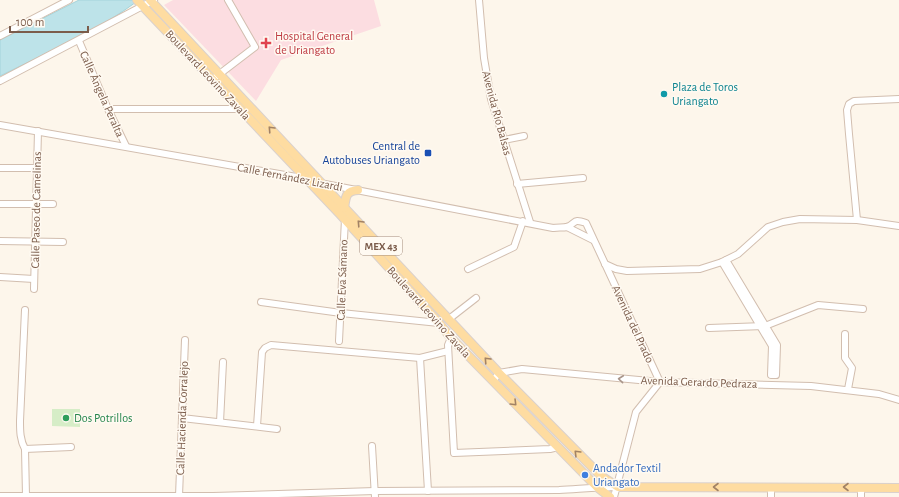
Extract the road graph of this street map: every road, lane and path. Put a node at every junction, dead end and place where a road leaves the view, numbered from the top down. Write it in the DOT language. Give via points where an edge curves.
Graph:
graph roads {
  1 [pos="68,0"];
  2 [pos="228,0"];
  3 [pos="479,0"];
  4 [pos="152,1"];
  5 [pos="140,3"];
  6 [pos="0,36"];
  7 [pos="79,41"];
  8 [pos="216,76"];
  9 [pos="0,81"];
  10 [pos="899,99"];
  11 [pos="240,109"];
  12 [pos="108,110"];
  13 [pos="0,125"];
  14 [pos="38,132"];
  15 [pos="524,136"];
  16 [pos="504,140"];
  17 [pos="126,146"];
  18 [pos="0,168"];
  19 [pos="37,168"];
  20 [pos="583,178"];
  21 [pos="306,179"];
  22 [pos="323,183"];
  23 [pos="517,184"];
  24 [pos="358,190"];
  25 [pos="0,204"];
  26 [pos="53,204"];
  27 [pos="36,205"];
  28 [pos="343,213"];
  29 [pos="857,220"];
  30 [pos="526,222"];
  31 [pos="899,226"];
  32 [pos="567,227"];
  33 [pos="0,240"];
  34 [pos="593,240"];
  35 [pos="35,242"];
  36 [pos="63,242"];
  37 [pos="724,261"];
  38 [pos="605,264"];
  39 [pos="468,269"];
  40 [pos="0,278"];
  41 [pos="34,279"];
  42 [pos="34,289"];
  43 [pos="476,298"];
  44 [pos="261,302"];
  45 [pos="863,309"];
  46 [pos="25,310"];
  47 [pos="341,313"];
  48 [pos="449,319"];
  49 [pos="439,323"];
  50 [pos="762,326"];
  51 [pos="709,328"];
  52 [pos="845,334"];
  53 [pos="451,338"];
  54 [pos="185,340"];
  55 [pos="339,341"];
  56 [pos="448,351"];
  57 [pos="420,358"];
  58 [pos="223,362"];
  59 [pos="499,373"];
  60 [pos="492,381"];
  61 [pos="660,382"];
  62 [pos="848,390"];
  63 [pos="899,400"];
  64 [pos="182,418"];
  65 [pos="220,422"];
  66 [pos="257,426"];
  67 [pos="277,429"];
  68 [pos="557,432"];
  69 [pos="550,439"];
  70 [pos="372,446"];
  71 [pos="71,447"];
  72 [pos="558,447"];
  73 [pos="25,449"];
  74 [pos="597,487"];
  75 [pos="618,487"];
  76 [pos="771,487"];
  77 [pos="860,487"];
  78 [pos="899,488"];
  79 [pos="428,490"];
  80 [pos="559,490"];
  81 [pos="375,494"];
  82 [pos="0,496"];
  83 [pos="26,496"];
  84 [pos="179,496"];
  85 [pos="213,496"];
  86 [pos="559,497"];
  87 [pos="610,497"];
  88 [pos="614,497"];
  89 [pos="771,497"];
  90 [pos="861,497"];
  1 -- 6 [label="street"];
  2 -- 8 [label="street" via="255,46"];
  3 -- 16 [label="street, Avenida Río Balsas" via="484,58 491,99"];
  4 -- 5 [label="street"];
  4 -- 8 [label="main road, Boulevard Leovino Zavala / MEX 43"];
  5 -- 7 [label="street"];
  5 -- 8 [label="main road, Boulevard Leovino Zavala / MEX 43"];
  7 -- 9 [label="street"];
  7 -- 12 [label="street, Calle Ángela Peralta"];
  8 -- 11 [label="main road, Boulevard Leovino Zavala / MEX 43"];
  22 -- 8 [label="main road, Boulevard Leovino Zavala / MEX 43, one-way"];
  10 -- 29 [label="street" via="854,101 849,104 847,110"];
  11 -- 12 [label="street"];
  11 -- 21 [label="main road, Boulevard Leovino Zavala / MEX 43"];
  12 -- 17 [label="street, Calle Ángela Peralta"];
  13 -- 14 [label="street, Calle Fernández Lizardi"];
  14 -- 17 [label="street, Calle Fernández Lizardi"];
  14 -- 19 [label="street, Calle Paseo de Camelinas"];
  15 -- 16 [label="street"];
  16 -- 23 [label="street, Avenida Río Balsas"];
  17 -- 21 [label="street, Calle Fernández Lizardi"];
  18 -- 19 [label="street"];
  19 -- 27 [label="street, Calle Paseo de Camelinas"];
  20 -- 23 [label="street"];
  21 -- 22 [label="street, Calle Fernández Lizardi"];
  21 -- 28 [label="main road, Boulevard Leovino Zavala / MEX 43"];
  22 -- 24 [label="street, Calle Fernández Lizardi"];
  22 -- 28 [label="main road, Boulevard Leovino Zavala / MEX 43"];
  23 -- 30 [label="street, Avenida Río Balsas"];
  24 -- 28 [label="main road" via="348,193"];
  24 -- 30 [label="street, Calle Fernández Lizardi"];
  25 -- 27 [label="street"];
  26 -- 27 [label="street"];
  27 -- 35 [label="street, Calle Paseo de Camelinas"];
  28 -- 47 [label="street, Calle Eva Sámano"];
  48 -- 28 [label="main road, Boulevard Leovino Zavala / MEX 43, one-way"];
  28 -- 49 [label="main road, Boulevard Leovino Zavala / MEX 43"];
  29 -- 31 [label="street"];
  29 -- 37 [label="street" via="800,219 783,222 768,227 738,254"];
  30 -- 32 [label="street, Calle Fernández Lizardi" via="553,228"];
  30 -- 39 [label="street" via="514,248"];
  32 -- 34 [label="street"];
  32 -- 34 [label="street, Avenida del Prado" via="578,220 586,222"];
  33 -- 35 [label="street"];
  34 -- 38 [label="street, Avenida del Prado"];
  35 -- 36 [label="street"];
  35 -- 41 [label="street, Calle Paseo de Camelinas"];
  37 -- 38 [label="street" via="700,269 627,271"];
  37 -- 50 [label="street"];
  38 -- 61 [label="street, Avenida del Prado"];
  40 -- 41 [label="street"];
  41 -- 42 [label="street, Calle Paseo de Camelinas"];
  43 -- 48 [label="street"];
  44 -- 47 [label="street"];
  45 -- 50 [label="street" via="818,305"];
  46 -- 73 [label="street" via="20,433"];
  47 -- 49 [label="street"];
  47 -- 55 [label="street, Calle Eva Sámano"];
  59 -- 48 [label="main road, Boulevard Leovino Zavala / MEX 43, one-way"];
  49 -- 53 [label="main road, Boulevard Leovino Zavala / MEX 43"];
  50 -- 50 [label="street" via="772,346 771,375 776,375 777,345"];
  50 -- 51 [label="street"];
  52 -- 62 [label="street" via="845,358 852,368"];
  53 -- 56 [label="street"];
  53 -- 60 [label="main road, Boulevard Leovino Zavala / MEX 43"];
  54 -- 64 [label="street, Calle Hacienda Corralejo"];
  56 -- 57 [label="street"];
  56 -- 72 [label="street" via="454,453"];
  57 -- 66 [label="street" via="271,346 265,348 262,352"];
  57 -- 79 [label="street"];
  58 -- 65 [label="street"];
  59 -- 60 [label="street"];
  61 -- 59 [label="street, Avenida Gerardo Pedraza, one-way" via="522,369"];
  59 -- 68 [label="main road, Boulevard Leovino Zavala / MEX 43"];
  60 -- 69 [label="main road, Boulevard Leovino Zavala / MEX 43, one-way"];
  61 -- 62 [label="street, Avenida Gerardo Pedraza" via="811,386"];
  61 -- 75 [label="street" via="636,412"];
  62 -- 63 [label="street, Avenida Gerardo Pedraza" via="879,394"];
  64 -- 65 [label="street"];
  64 -- 84 [label="street, Calle Hacienda Corralejo"];
  65 -- 66 [label="street"];
  66 -- 67 [label="street"];
  68 -- 69 [label="main road"];
  75 -- 68 [label="main road, Boulevard Leovino Zavala / MEX 43, one-way" via="601,476"];
  69 -- 72 [label="main road, Boulevard Leovino Zavala / MEX 43"];
  70 -- 81 [label="street"];
  71 -- 73 [label="street"];
  72 -- 74 [label="main road, Boulevard Leovino Zavala / MEX 43"];
  73 -- 83 [label="street"];
  74 -- 75 [label="street"];
  74 -- 80 [label="street"];
  74 -- 87 [label="main road, Boulevard Leovino Zavala / MEX 43"];
  76 -- 75 [label="main road, one-way"];
  75 -- 88 [label="street"];
  77 -- 76 [label="main road, one-way"];
  76 -- 89 [label="street"];
  77 -- 78 [label="main road"];
  77 -- 90 [label="street"];
  79 -- 80 [label="street"];
  79 -- 81 [label="street"];
  80 -- 86 [label="street"];
  81 -- 85 [label="street"];
  82 -- 83 [label="street"];
  83 -- 84 [label="street"];
  84 -- 85 [label="street"];
}
